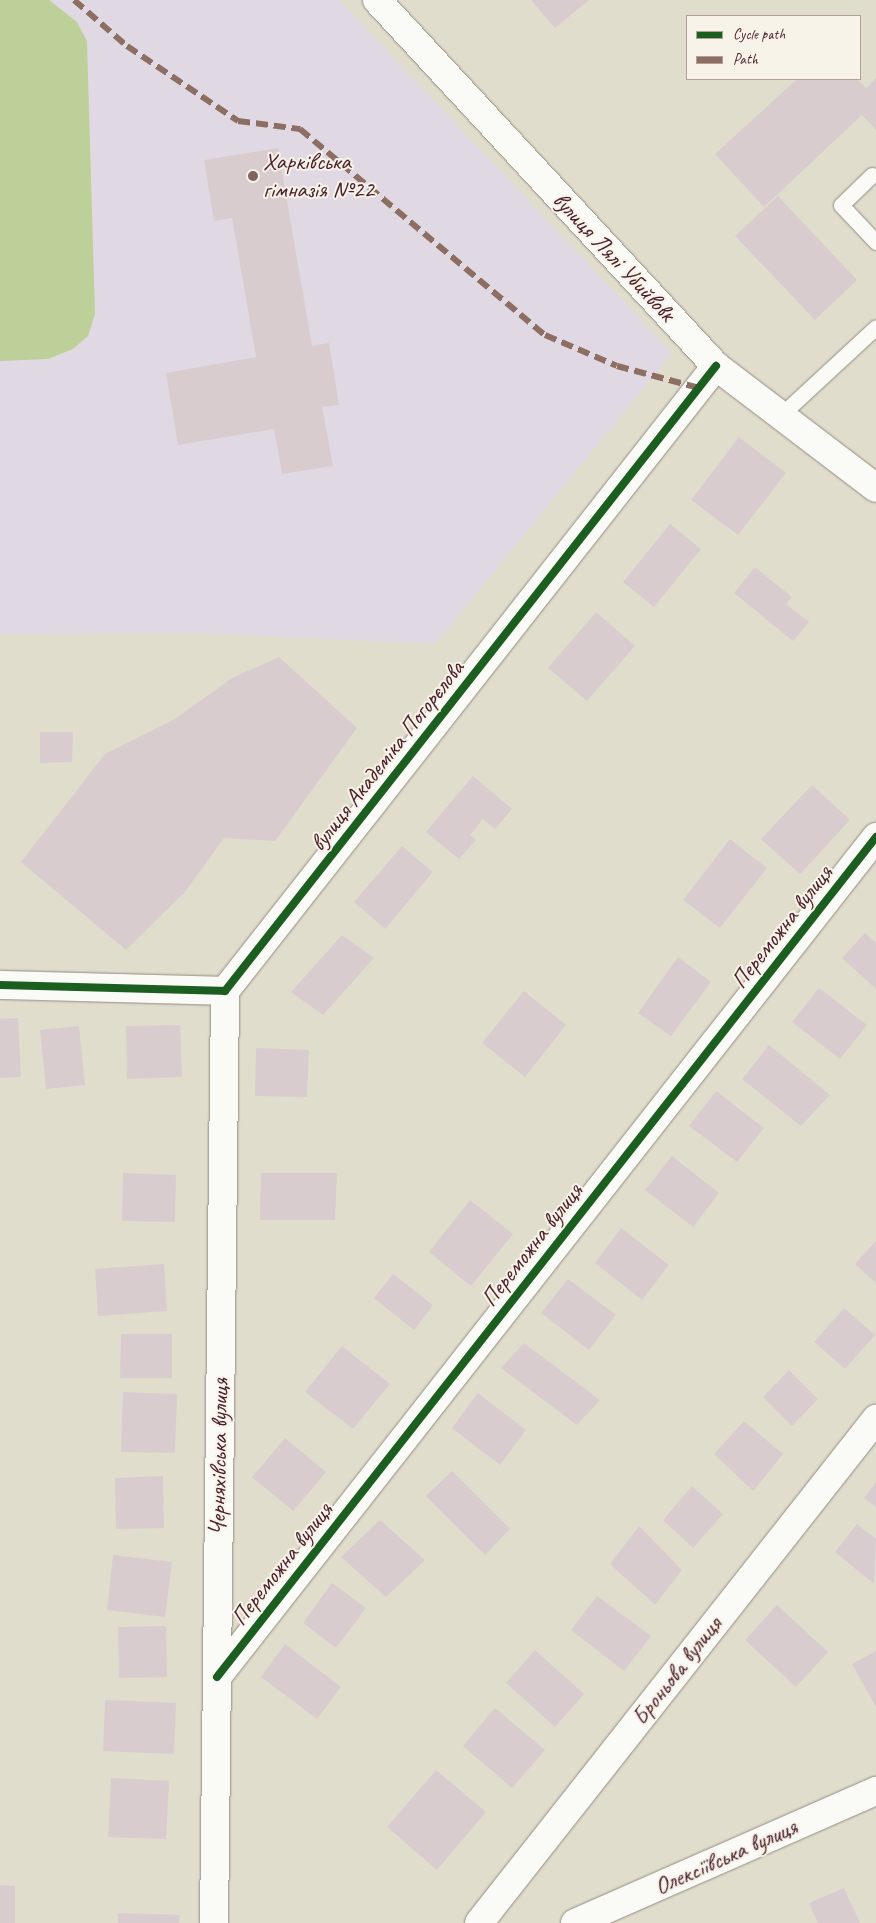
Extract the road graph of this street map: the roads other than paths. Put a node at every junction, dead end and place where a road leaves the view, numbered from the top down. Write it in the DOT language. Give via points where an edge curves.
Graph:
graph roads {
  1 [pos="377,0"];
  2 [pos="872,175"];
  3 [pos="876,242"];
  4 [pos="876,327"];
  5 [pos="716,366"];
  6 [pos="781,415"];
  7 [pos="876,488"];
  8 [pos="876,837"];
  9 [pos="0,985"];
  10 [pos="225,991"];
  11 [pos="876,1419"];
  12 [pos="217,1677"];
  13 [pos="876,1791"];
  14 [pos="214,1923"];
  15 [pos="479,1923"];
  16 [pos="576,1923"];
  1 -- 5 [label="street, вулиця Лялі Убийвовк"];
  2 -- 3 [label="lane" via="841,205"];
  4 -- 6 [label="lane"];
  5 -- 6 [label="street, вулиця Лялі Убийвовк"];
  5 -- 10 [label="street, вулиця Академіка Погорєлова"];
  6 -- 7 [label="street, вулиця Лялі Убийвовк"];
  8 -- 12 [label="street, Переможна вулиця"];
  9 -- 10 [label="street"];
  10 -- 12 [label="street, Черняхівська вулиця"];
  11 -- 15 [label="street, Броньова вулиця"];
  12 -- 14 [label="street, Черняхівська вулиця"];
  13 -- 16 [label="street, Олексіївська вулиця"];
}
